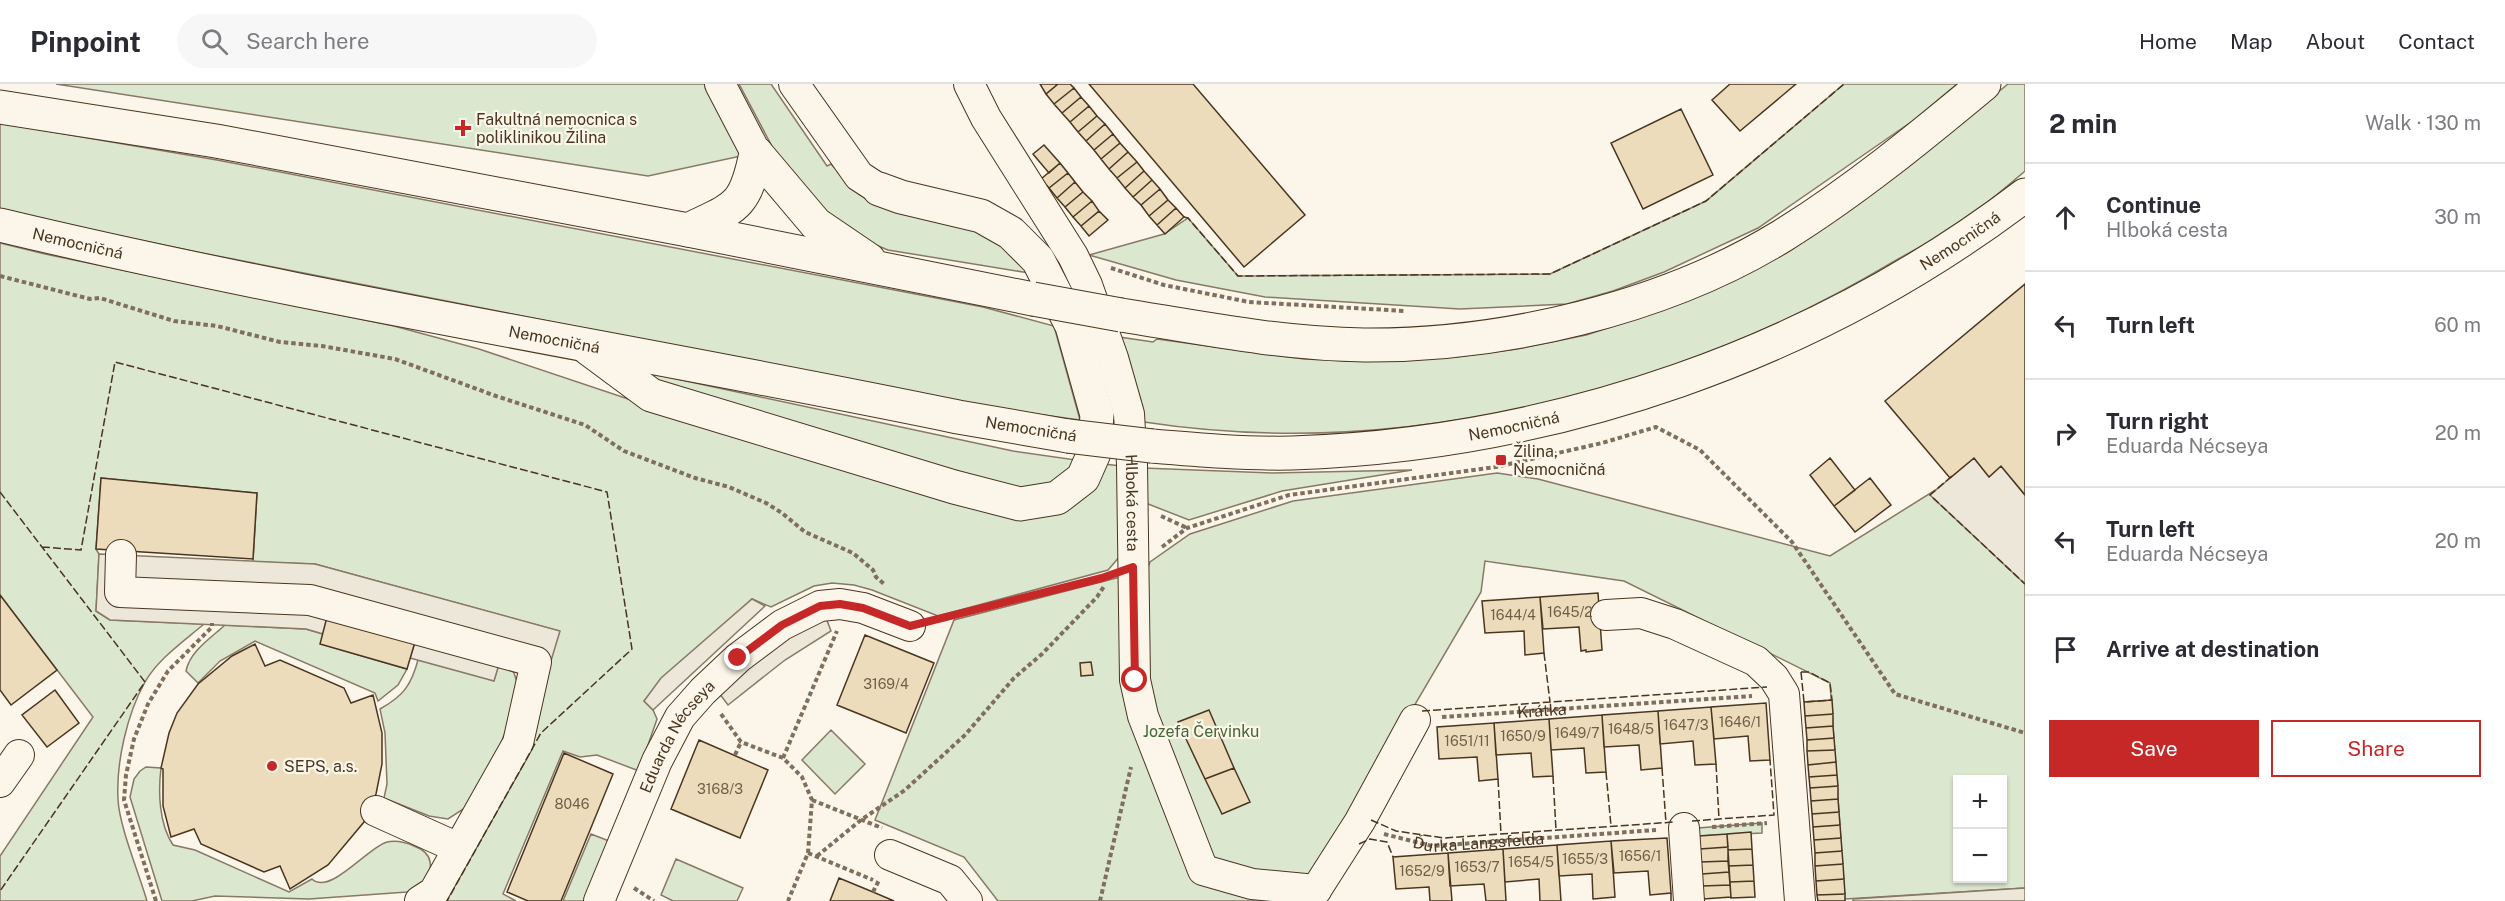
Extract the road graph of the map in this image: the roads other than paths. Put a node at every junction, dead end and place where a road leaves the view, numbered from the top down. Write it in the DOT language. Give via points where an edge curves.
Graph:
graph roads {
  1 [pos="720,84"];
  2 [pos="794,84"];
  3 [pos="969,84"];
  4 [pos="1984,84"];
  5 [pos="0,107"];
  6 [pos="756,153"];
  7 [pos="879,189"];
  8 [pos="2025,195"];
  9 [pos="0,225"];
  10 [pos="688,230"];
  11 [pos="882,269"];
  12 [pos="580,343"];
  13 [pos="121,555"];
  14 [pos="1606,615"];
  15 [pos="910,626"];
  16 [pos="1415,720"];
  17 [pos="19,754"];
  18 [pos="0,782"];
  19 [pos="375,811"];
  20 [pos="1684,828"];
  21 [pos="458,848"];
  22 [pos="890,855"];
  23 [pos="1323,895"];
  24 [pos="420,901"];
  25 [pos="599,901"];
  26 [pos="967,901"];
  27 [pos="1689,901"];
  28 [pos="1800,901"];
  1 -- 6 [label="street"];
  2 -- 7 [label="street" via="859,176"];
  3 -- 23 [label="street, Hlboká cesta" via="986,118 1073,256 1113,358 1129,414 1135,680 1143,716 1203,870 1252,884"];
  4 -- 11 [label="main road, bridge" via="1863,180 1779,238 1714,271 1588,316 1476,338 1363,345 1281,339 1122,315"];
  5 -- 10 [label="main road" via="216,141"];
  6 -- 10 [label="main road" via="742,200"];
  6 -- 11 [label="main road" via="816,224"];
  7 -- 12 [label="main road" via="981,216 1011,233 1038,260 1072,326 1097,415 1094,453 1083,478 1057,498 1020,504 651,394"];
  8 -- 12 [label="main road, Nemocničná, bridge" via="1919,267 1807,328 1694,376 1607,404 1517,426 1356,450 1221,452 1068,436"];
  9 -- 12 [label="main road, Nemocničná" via="120,253"];
  10 -- 11 [label="main road"];
  13 -- 21 [label="street" via="120,592 310,600 536,662 518,743"];
  14 -- 28 [label="street" via="1641,613 1675,624 1756,661 1774,678 1784,694"];
  15 -- 25 [label="street, Eduarda Nécseya" via="863,608 820,606 782,625 738,658 680,717 657,761"];
  16 -- 23 [label="street"];
  17 -- 18 [label="street"];
  19 -- 21 [label="street"];
  20 -- 27 [label="street"];
  21 -- 24 [label="street" via="434,892"];
  22 -- 26 [label="street" via="950,880"];
}
